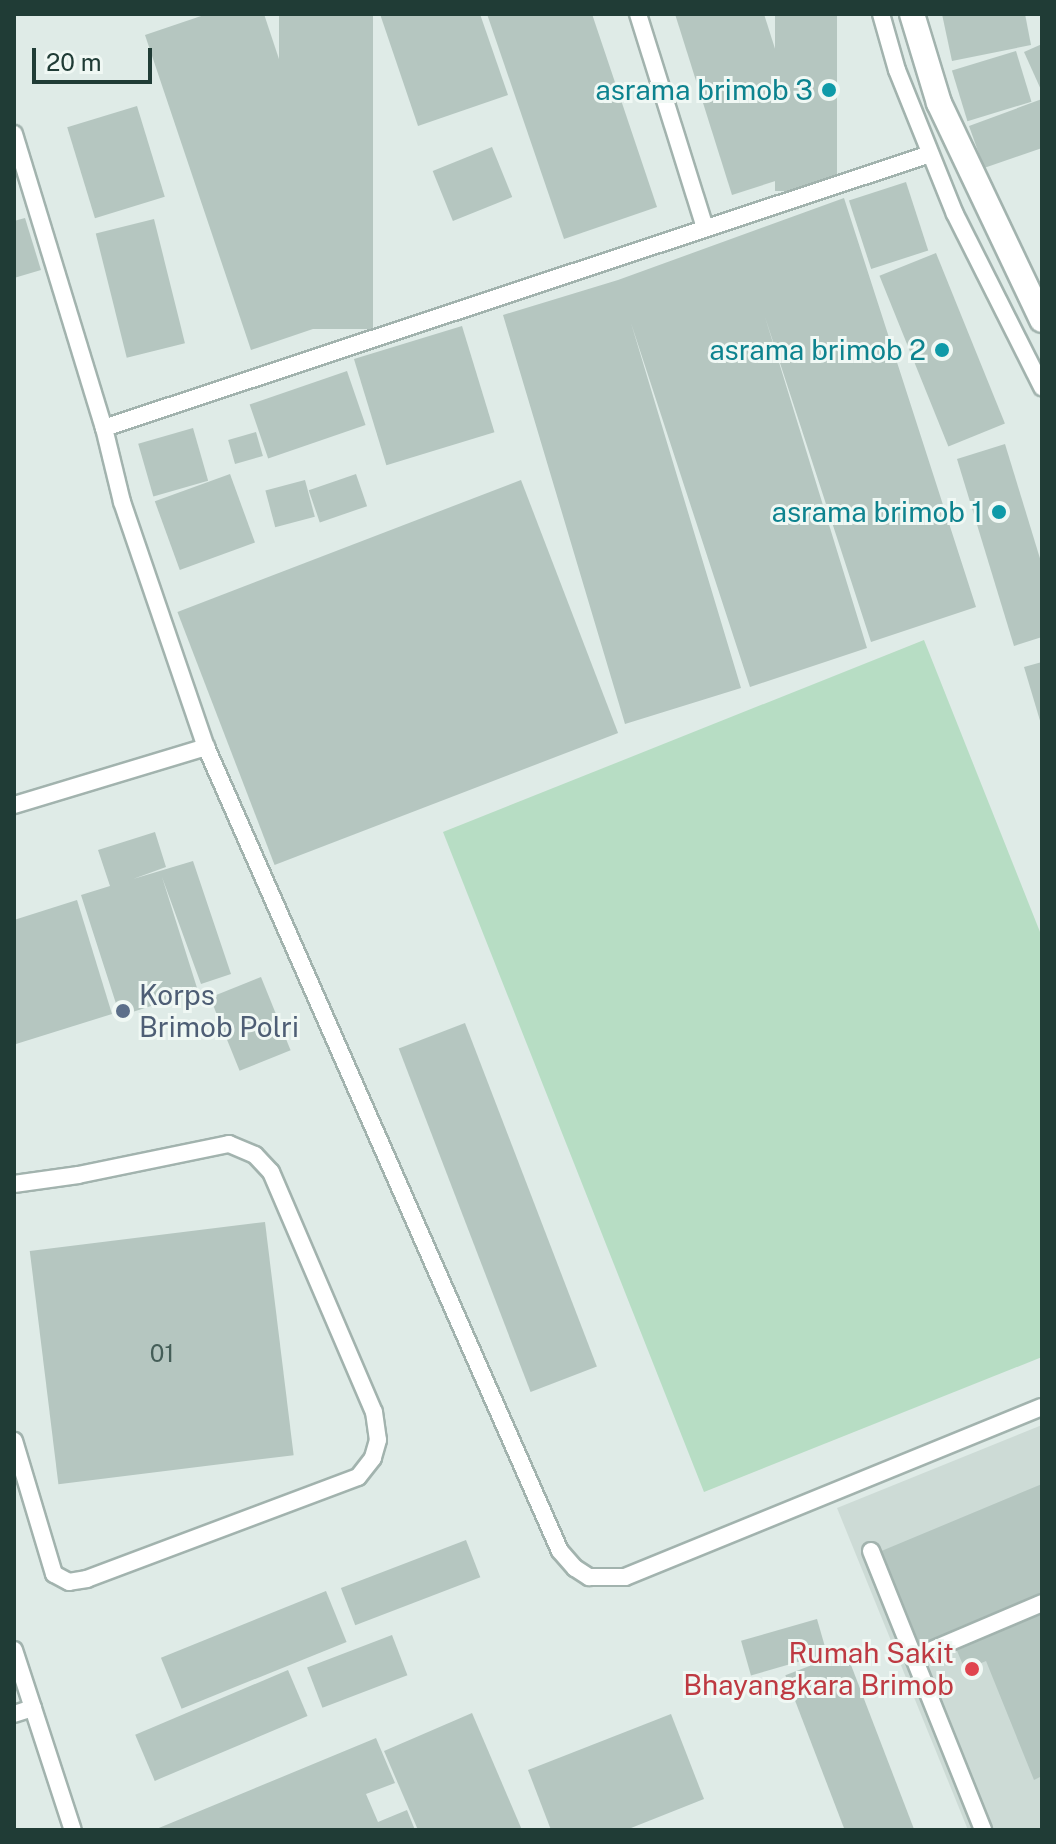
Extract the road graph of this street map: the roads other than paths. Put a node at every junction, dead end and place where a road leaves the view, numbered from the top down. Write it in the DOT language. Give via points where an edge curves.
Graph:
graph roads {
  1 [pos="638,14"];
  2 [pos="881,14"];
  3 [pos="912,14"];
  4 [pos="14,134"];
  5 [pos="930,154"];
  6 [pos="705,228"];
  7 [pos="1042,320"];
  8 [pos="1042,387"];
  9 [pos="104,428"];
  10 [pos="206,747"];
  11 [pos="14,805"];
  12 [pos="14,1184"];
  13 [pos="1042,1407"];
  14 [pos="14,1441"];
  15 [pos="871,1551"];
  16 [pos="1042,1603"];
  17 [pos="14,1650"];
  18 [pos="915,1657"];
  19 [pos="33,1708"];
  20 [pos="14,1714"];
  21 [pos="73,1830"];
  22 [pos="983,1830"];
  1 -- 6 [label="lane"];
  2 -- 5 [label="lane"];
  3 -- 7 [label="street" via="944,115"];
  4 -- 9 [label="lane"];
  5 -- 6 [label="lane"];
  5 -- 8 [label="lane" via="980,268"];
  6 -- 9 [label="lane"];
  9 -- 10 [label="lane" via="126,517"];
  10 -- 11 [label="lane"];
  10 -- 13 [label="lane" via="560,1551 575,1568 599,1579 625,1577"];
  12 -- 14 [label="lane" via="229,1144 255,1155 271,1172 374,1412 378,1440 373,1458 358,1477 69,1582 54,1574"];
  15 -- 18 [label="lane"];
  16 -- 18 [label="lane"];
  17 -- 19 [label="lane"];
  18 -- 22 [label="lane"];
  19 -- 20 [label="lane"];
  19 -- 21 [label="lane"];
}
